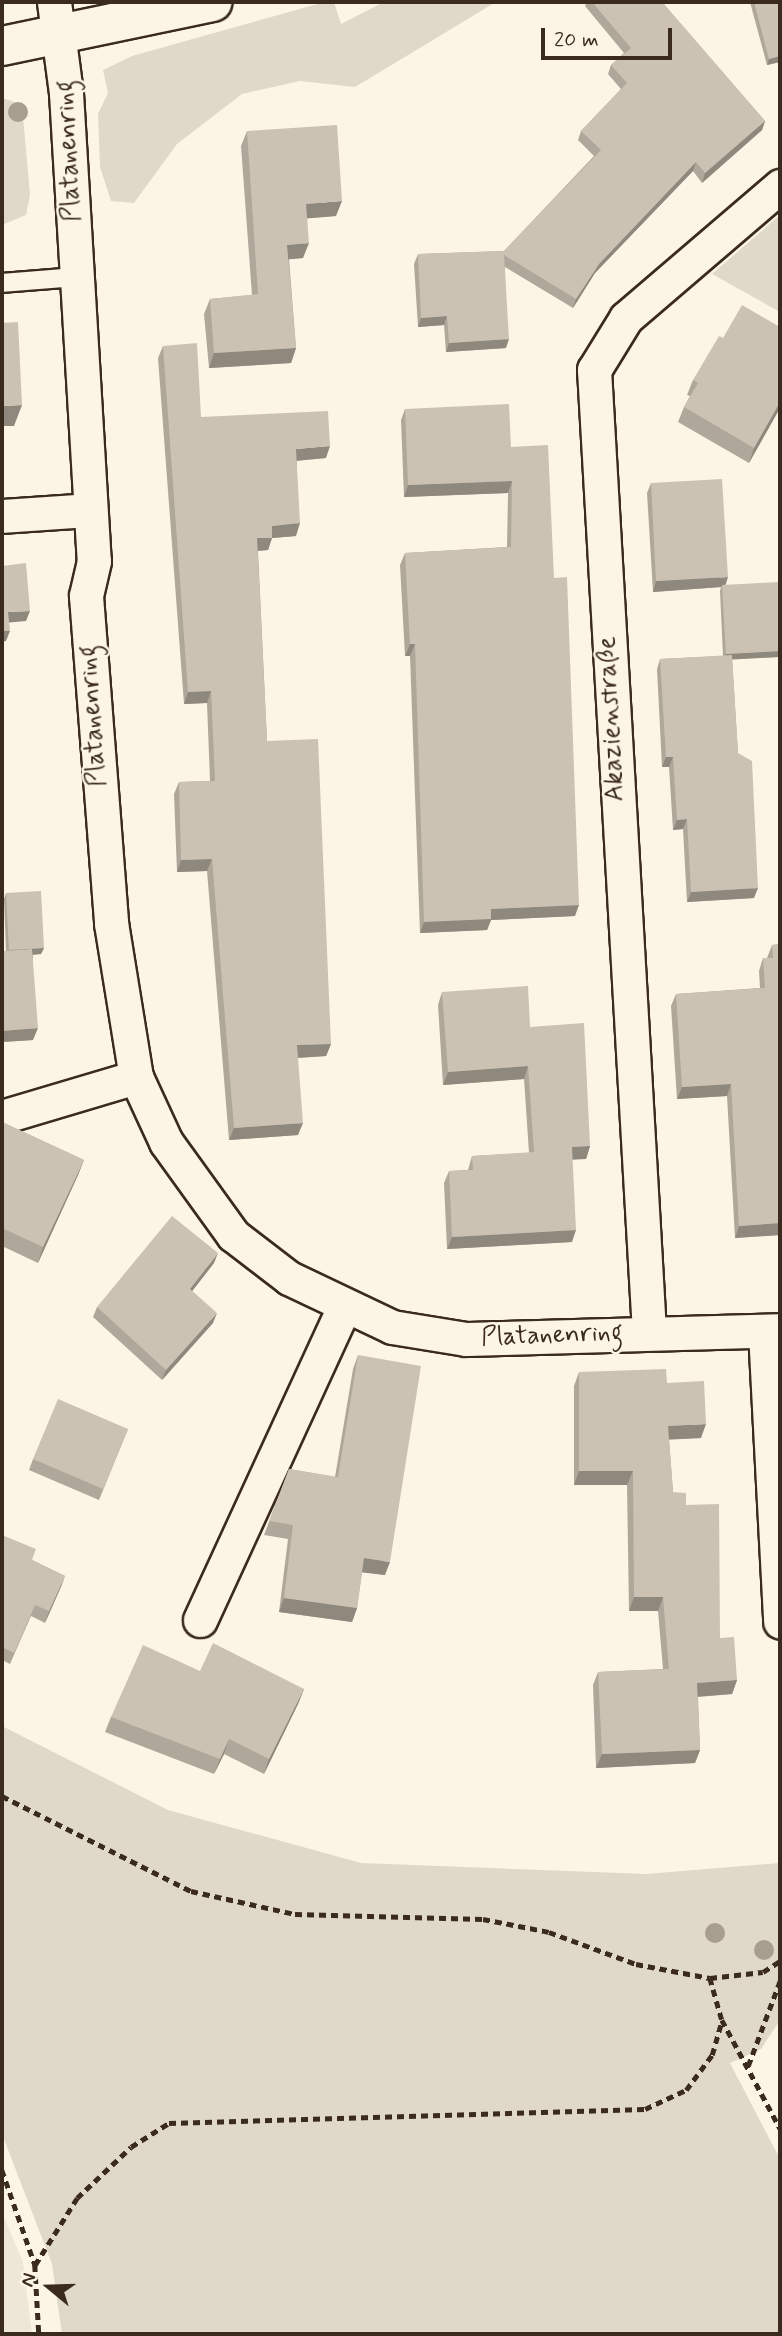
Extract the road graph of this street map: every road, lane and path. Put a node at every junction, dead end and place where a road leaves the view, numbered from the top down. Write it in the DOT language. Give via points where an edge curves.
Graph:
graph roads {
  1 [pos="212,2"];
  2 [pos="58,18"];
  3 [pos="2,46"];
  4 [pos="780,186"];
  5 [pos="77,277"];
  6 [pos="2,283"];
  7 [pos="90,510"];
  8 [pos="2,516"];
  9 [pos="136,1077"];
  10 [pos="2,1117"];
  11 [pos="343,1309"];
  12 [pos="773,1330"];
  13 [pos="649,1332"];
  14 [pos="200,1620"];
  15 [pos="780,1622"];
  16 [pos="2,1796"];
  17 [pos="780,1961"];
  18 [pos="710,1978"];
  19 [pos="780,1981"];
  20 [pos="722,2020"];
  21 [pos="748,2067"];
  22 [pos="780,2128"];
  23 [pos="2,2170"];
  24 [pos="34,2265"];
  25 [pos="38,2334"];
  1 -- 2 [label="street"];
  2 -- 3 [label="street"];
  2 -- 5 [label="street, Platanenring"];
  4 -- 13 [label="street, Akazienstraße" via="626,318 604,344 594,370"];
  5 -- 6 [label="lane"];
  5 -- 7 [label="street, Platanenring"];
  7 -- 8 [label="street"];
  7 -- 9 [label="street, Platanenring" via="94,561 86,596 103,836 122,1012"];
  9 -- 10 [label="street"];
  9 -- 11 [label="street, Platanenring" via="166,1142 233,1235"];
  11 -- 13 [label="street, Platanenring" via="392,1327 466,1339"];
  11 -- 14 [label="street"];
  12 -- 13 [label="street, Platanenring"];
  12 -- 15 [label="street, Platanenring"];
  16 -- 18 [label="path" via="191,1891 295,1914 483,1919 549,1932 636,1964"];
  17 -- 18 [label="path" via="763,1972"];
  18 -- 20 [label="path"];
  19 -- 21 [label="path"];
  20 -- 21 [label="path"];
  20 -- 24 [label="path" via="712,2055 687,2090 645,2109 169,2123 131,2147 77,2198"];
  21 -- 22 [label="path"];
  23 -- 24 [label="path"];
  24 -- 25 [label="path"];
}
